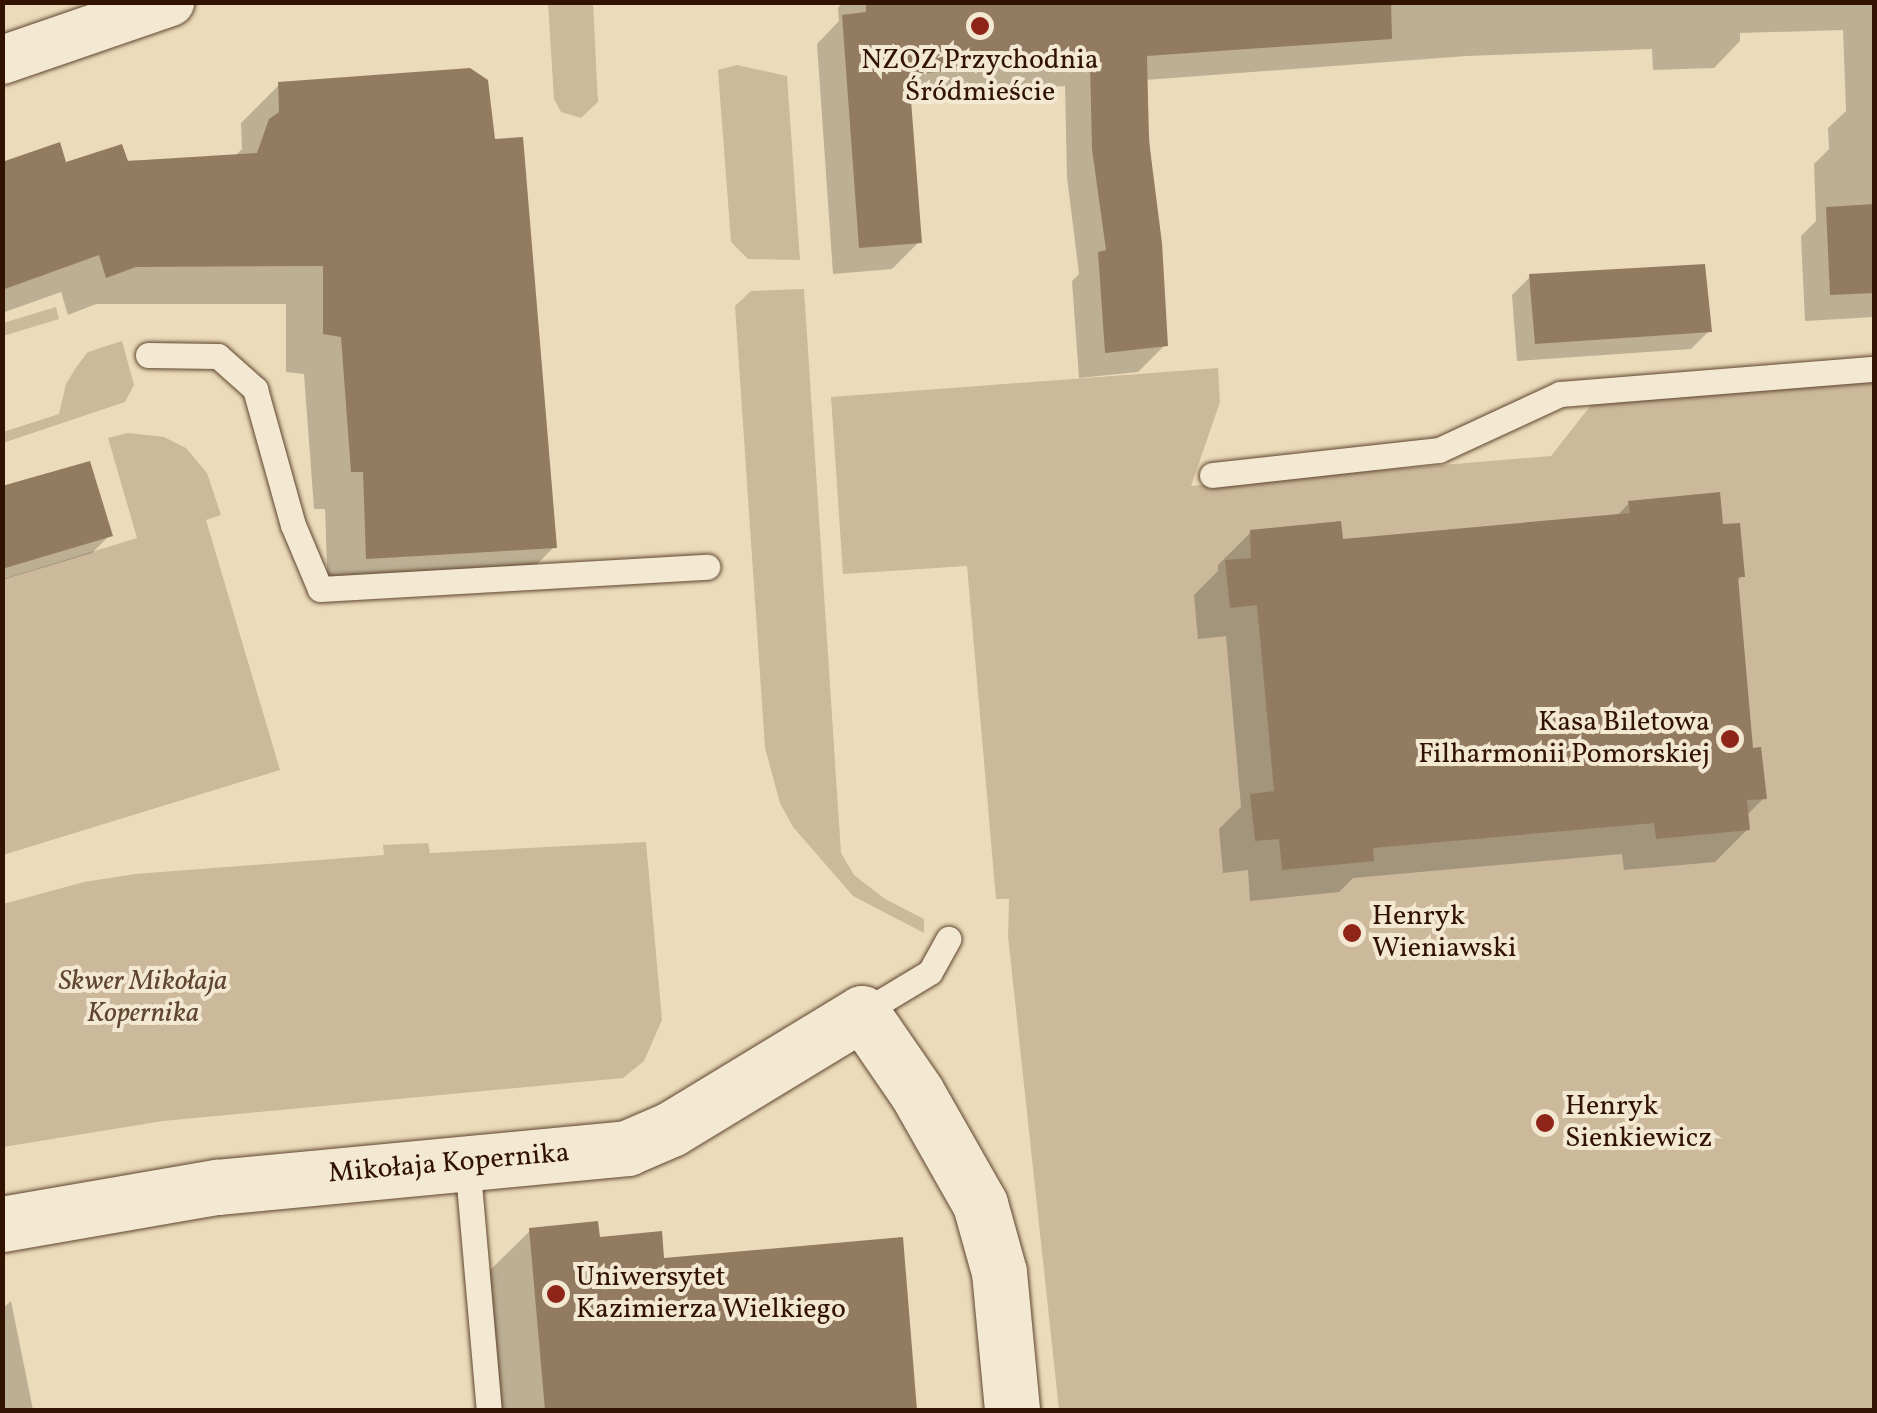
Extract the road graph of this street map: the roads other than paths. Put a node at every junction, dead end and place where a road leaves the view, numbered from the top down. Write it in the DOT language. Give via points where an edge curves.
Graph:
graph roads {
  1 [pos="170,2"];
  2 [pos="2,60"];
  3 [pos="148,355"];
  4 [pos="1874,369"];
  5 [pos="1212,475"];
  6 [pos="706,567"];
  7 [pos="948,939"];
  8 [pos="862,1013"];
  9 [pos="467,1161"];
  10 [pos="2,1224"];
  11 [pos="489,1410"];
  12 [pos="1012,1410"];
  1 -- 2 [label="street"];
  3 -- 6 [label="lane" via="218,356 256,389 293,525 320,590"];
  4 -- 5 [label="lane" via="1560,394 1438,450"];
  7 -- 8 [label="lane" via="930,972"];
  8 -- 9 [label="street, Mikołaja Kopernika" via="648,1142"];
  8 -- 12 [label="street" via="980,1204 999,1272"];
  9 -- 10 [label="street, Mikołaja Kopernika" via="216,1187"];
  9 -- 11 [label="lane"];
}
